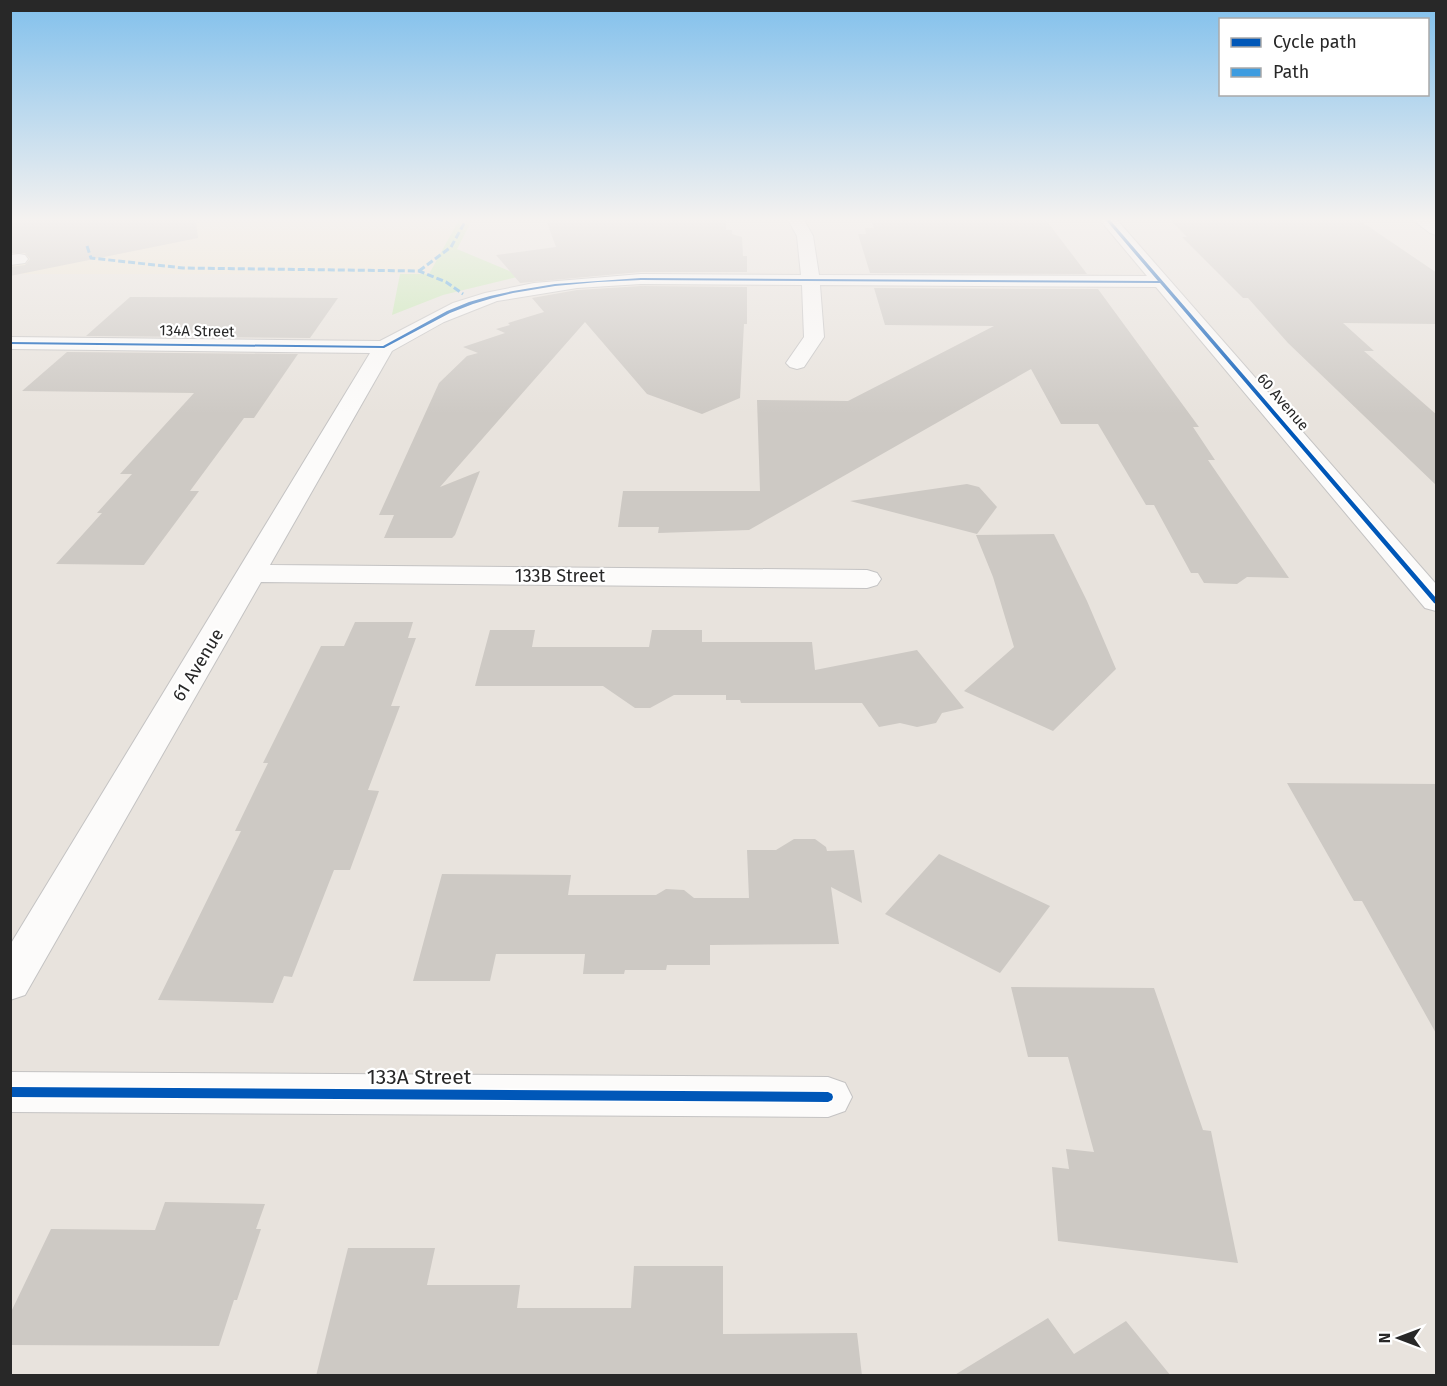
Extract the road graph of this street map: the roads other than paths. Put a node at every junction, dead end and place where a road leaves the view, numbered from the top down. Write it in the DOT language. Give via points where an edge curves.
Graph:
graph roads {
  1 [pos="562,285"];
  2 [pos="811,285"];
  3 [pos="1162,285"];
  4 [pos="10,343"];
  5 [pos="384,347"];
  6 [pos="797,363"];
  7 [pos="252,573"];
  8 [pos="867,579"];
  9 [pos="1437,602"];
  10 [pos="10,983"];
  11 [pos="10,1092"];
  12 [pos="828,1097"];
  1 -- 5 [label="street" via="471,304 433,319"];
  2 -- 6 [label="street" via="814,337"];
  3 -- 9 [label="street, 60 Avenue"];
  4 -- 5 [label="street, 134A Street"];
  5 -- 7 [label="street, 61 Avenue"];
  7 -- 8 [label="street, 133B Street"];
  7 -- 10 [label="street, 61 Avenue"];
  11 -- 12 [label="street, 133A Street"];
}
